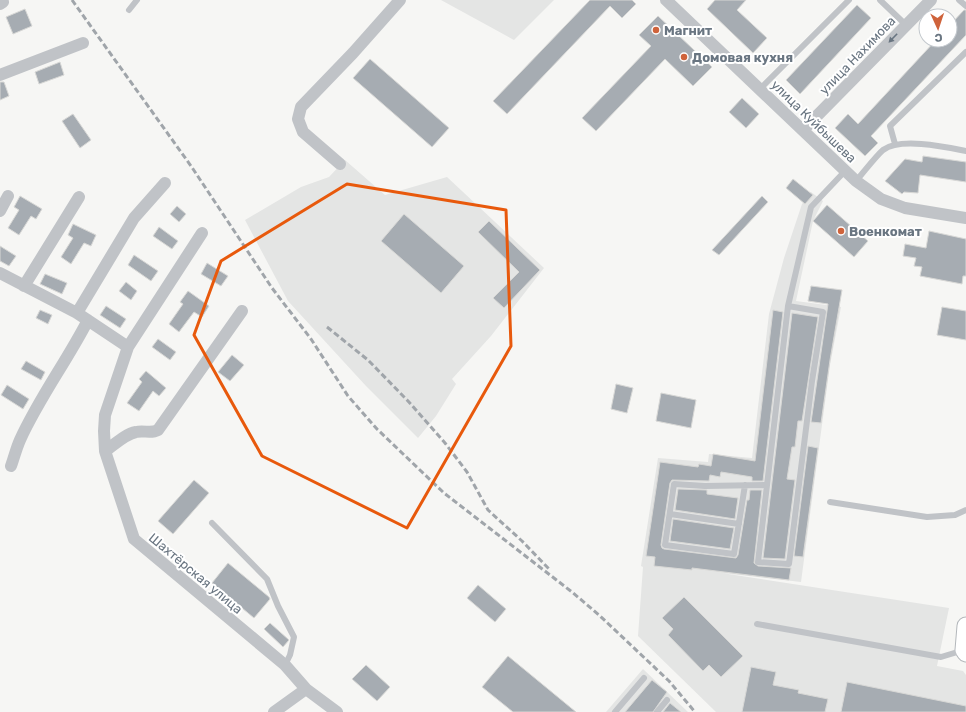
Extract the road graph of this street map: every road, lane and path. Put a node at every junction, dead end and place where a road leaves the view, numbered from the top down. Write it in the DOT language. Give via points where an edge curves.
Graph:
graph roads {
  1 [pos="137,0"];
  2 [pos="400,0"];
  3 [pos="666,0"];
  4 [pos="849,0"];
  5 [pos="880,0"];
  6 [pos="931,0"];
  7 [pos="959,0"];
  8 [pos="966,6"];
  9 [pos="130,10"];
  10 [pos="906,25"];
  11 [pos="83,43"];
  12 [pos="966,52"];
  13 [pos="0,75"];
  14 [pos="760,88"];
  15 [pos="804,130"];
  16 [pos="894,144"];
  17 [pos="966,151"];
  18 [pos="340,164"];
  19 [pos="846,170"];
  20 [pos="856,181"];
  21 [pos="165,183"];
  22 [pos="8,196"];
  23 [pos="79,197"];
  24 [pos="0,211"];
  25 [pos="966,218"];
  26 [pos="202,233"];
  27 [pos="0,273"];
  28 [pos="24,286"];
  29 [pos="788,306"];
  30 [pos="242,311"];
  31 [pos="77,313"];
  32 [pos="88,320"];
  33 [pos="128,347"];
  34 [pos="105,451"];
  35 [pos="11,466"];
  36 [pos="745,485"];
  37 [pos="767,485"];
  38 [pos="830,502"];
  39 [pos="966,510"];
  40 [pos="670,514"];
  41 [pos="212,523"];
  42 [pos="739,524"];
  43 [pos="757,624"];
  44 [pos="966,626"];
  45 [pos="965,652"];
  46 [pos="285,665"];
  47 [pos="644,678"];
  48 [pos="306,690"];
  49 [pos="667,700"];
  50 [pos="274,712"];
  51 [pos="337,712"];
  52 [pos="615,712"];
  53 [pos="657,712"];
  1 -- 9 [label="lane"];
  2 -- 18 [label="street" via="301,107 298,119 303,132"];
  3 -- 14 [label="street, улица Куйбышева"];
  4 -- 14 [label="lane"];
  5 -- 10 [label="lane"];
  6 -- 10 [label="street, улица Нахимова"];
  7 -- 8 [label="lane"];
  10 -- 15 [label="street, улица Нахимова, one-way"];
  11 -- 13 [label="street"];
  12 -- 16 [label="lane" via="890,126"];
  14 -- 15 [label="street, улица Куйбышева"];
  15 -- 19 [label="street, улица Куйбышева"];
  16 -- 17 [label="lane" via="933,145"];
  16 -- 20 [label="lane" via="883,150"];
  19 -- 20 [label="street, улица Куйбышева"];
  19 -- 29 [label="lane" via="810,207"];
  20 -- 25 [label="street, улица Куйбышева" via="881,199 905,208"];
  21 -- 31 [label="street" via="134,218"];
  22 -- 24 [label="street"];
  23 -- 28 [label="street"];
  26 -- 33 [label="street, Шахтёрская улица"];
  27 -- 28 [label="street"];
  28 -- 31 [label="street"];
  29 -- 37 [label="lane"];
  29 -- 37 [label="lane" via="823,312 789,564 758,562"];
  30 -- 34 [label="street" via="158,430 125,436"];
  31 -- 32 [label="street"];
  32 -- 33 [label="street"];
  32 -- 35 [label="street" via="37,406"];
  33 -- 34 [label="street, Шахтёрская улица" via="105,415"];
  34 -- 46 [label="street, Шахтёрская улица" via="134,539"];
  36 -- 37 [label="lane"];
  36 -- 40 [label="lane" via="674,484"];
  36 -- 42 [label="lane"];
  38 -- 39 [label="lane" via="927,517 955,515"];
  40 -- 42 [label="lane"];
  40 -- 42 [label="lane" via="665,545 734,554"];
  41 -- 46 [label="lane" via="267,579 294,637"];
  43 -- 45 [label="lane" via="941,657"];
  44 -- 45 [label="street"];
  46 -- 48 [label="street, Шахтёрская улица"];
  47 -- 52 [label="lane"];
  48 -- 50 [label="street"];
  48 -- 51 [label="street, Шахтёрская улица"];
  49 -- 53 [label="lane"];
}
